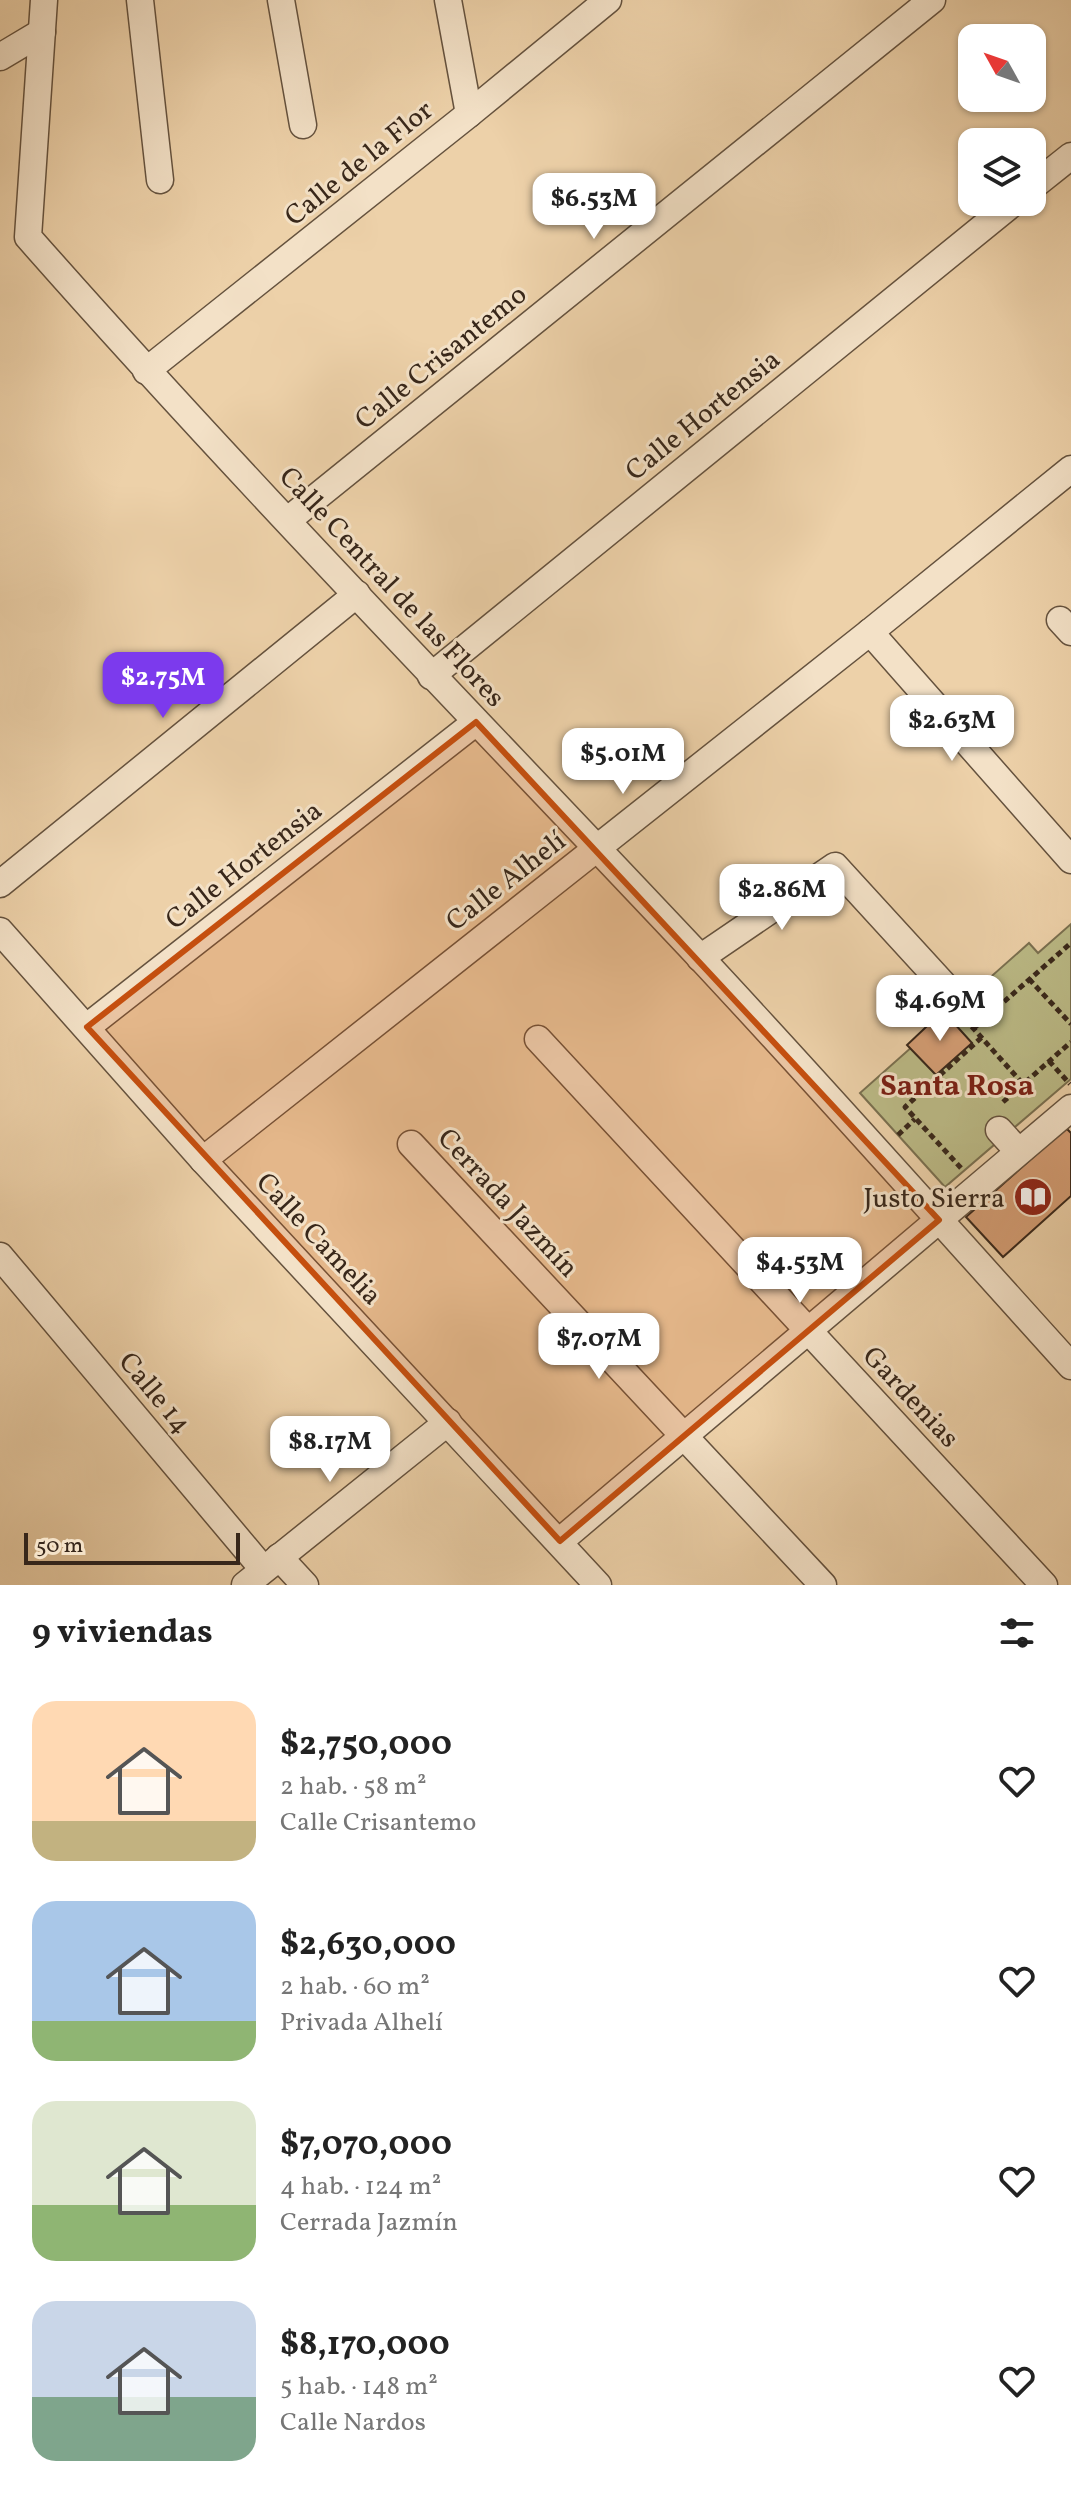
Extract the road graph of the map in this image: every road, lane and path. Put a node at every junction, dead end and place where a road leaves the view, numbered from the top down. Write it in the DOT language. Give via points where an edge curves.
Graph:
graph roads {
  1 [pos="44,0"];
  2 [pos="140,0"];
  3 [pos="281,0"];
  4 [pos="448,0"];
  5 [pos="608,0"];
  6 [pos="932,0"];
  7 [pos="42,32"];
  8 [pos="0,57"];
  9 [pos="469,114"];
  10 [pos="303,125"];
  11 [pos="1071,156"];
  12 [pos="1046,176"];
  13 [pos="160,180"];
  14 [pos="997,216"];
  15 [pos="146,371"];
  16 [pos="1071,469"];
  17 [pos="288,520"];
  18 [pos="357,594"];
  19 [pos="870,632"];
  20 [pos="431,676"];
  21 [pos="476,722"];
  22 [pos="597,848"];
  23 [pos="1071,860"];
  24 [pos="0,884"];
  25 [pos="0,931"];
  26 [pos="1071,943"];
  27 [pos="700,958"];
  28 [pos="1029,979"];
  29 [pos="954,996"];
  30 [pos="1071,1024"];
  31 [pos="87,1027"];
  32 [pos="974,1028"];
  33 [pos="982,1037"];
  34 [pos="538,1039"];
  35 [pos="1071,1042"];
  36 [pos="1049,1061"];
  37 [pos="1023,1084"];
  38 [pos="1071,1085"];
  39 [pos="1003,1102"];
  40 [pos="1071,1108"];
  41 [pos="999,1130"];
  42 [pos="411,1144"];
  43 [pos="1018,1151"];
  44 [pos="203,1160"];
  45 [pos="978,1186"];
  46 [pos="939,1220"];
  47 [pos="0,1256"];
  48 [pos="809,1331"];
  49 [pos="1071,1366"];
  50 [pos="448,1422"];
  51 [pos="684,1436"];
  52 [pos="560,1541"];
  53 [pos="262,1570"];
  54 [pos="305,1585"];
  55 [pos="598,1585"];
  56 [pos="823,1585"];
  57 [pos="1044,1585"];
  1 -- 7 [label="street"];
  2 -- 13 [label="street"];
  3 -- 10 [label="street"];
  4 -- 9 [label="street"];
  5 -- 9 [label="street, Calle de la Flor"];
  6 -- 17 [label="street, Calle Crisantemo"];
  7 -- 8 [label="street"];
  7 -- 15 [label="street, Calle Central de las Flores" via="28,237"];
  9 -- 15 [label="street, Calle de la Flor"];
  11 -- 12 [label="street"];
  14 -- 20 [label="street, Calle Hortensia"];
  15 -- 17 [label="street, Calle Central de las Flores"];
  16 -- 19 [label="street, Calle Alhelí"];
  17 -- 18 [label="street, Calle Central de las Flores"];
  18 -- 20 [label="street, Calle Central de las Flores"];
  18 -- 24 [label="street"];
  19 -- 22 [label="street, Calle Alhelí"];
  19 -- 23 [label="street"];
  20 -- 21 [label="street, Calle Central de las Flores"];
  21 -- 22 [label="street, Calle Central de las Flores"];
  21 -- 31 [label="street, Calle Hortensia"];
  22 -- 27 [label="street, Calle Central de las Flores"];
  22 -- 44 [label="street, Calle Alhelí"];
  25 -- 31 [label="street, Calle Camelia"];
  26 -- 28 [label="path"];
  27 -- 29 [label="street" via="835,866"];
  27 -- 46 [label="street, Calle Central de las Flores"];
  28 -- 30 [label="path"];
  28 -- 32 [label="path"];
  29 -- 32 [label="path"];
  31 -- 44 [label="street, Calle Camelia"];
  32 -- 33 [label="path"];
  33 -- 37 [label="path"];
  33 -- 45 [label="path" via="905,1107"];
  34 -- 48 [label="street, Gardenias"];
  35 -- 36 [label="path"];
  36 -- 37 [label="path"];
  36 -- 38 [label="path"];
  37 -- 39 [label="path"];
  40 -- 43 [label="street"];
  41 -- 43 [label="street"];
  42 -- 51 [label="street, Cerrada Jazmín"];
  43 -- 45 [label="street"];
  44 -- 50 [label="street, Calle Camelia"];
  45 -- 46 [label="street"];
  46 -- 48 [label="street"];
  46 -- 49 [label="street, Calle Central de las Flores"];
  47 -- 53 [label="street, Calle 14"];
  48 -- 51 [label="street"];
  48 -- 57 [label="street, Gardenias"];
  50 -- 52 [label="street, Calle Camelia"];
  50 -- 53 [label="street"];
  51 -- 52 [label="street"];
  51 -- 56 [label="street, Cerrada Jazmín"];
  52 -- 55 [label="street, Calle Camelia"];
  53 -- 54 [label="street, Calle 14"];
}
